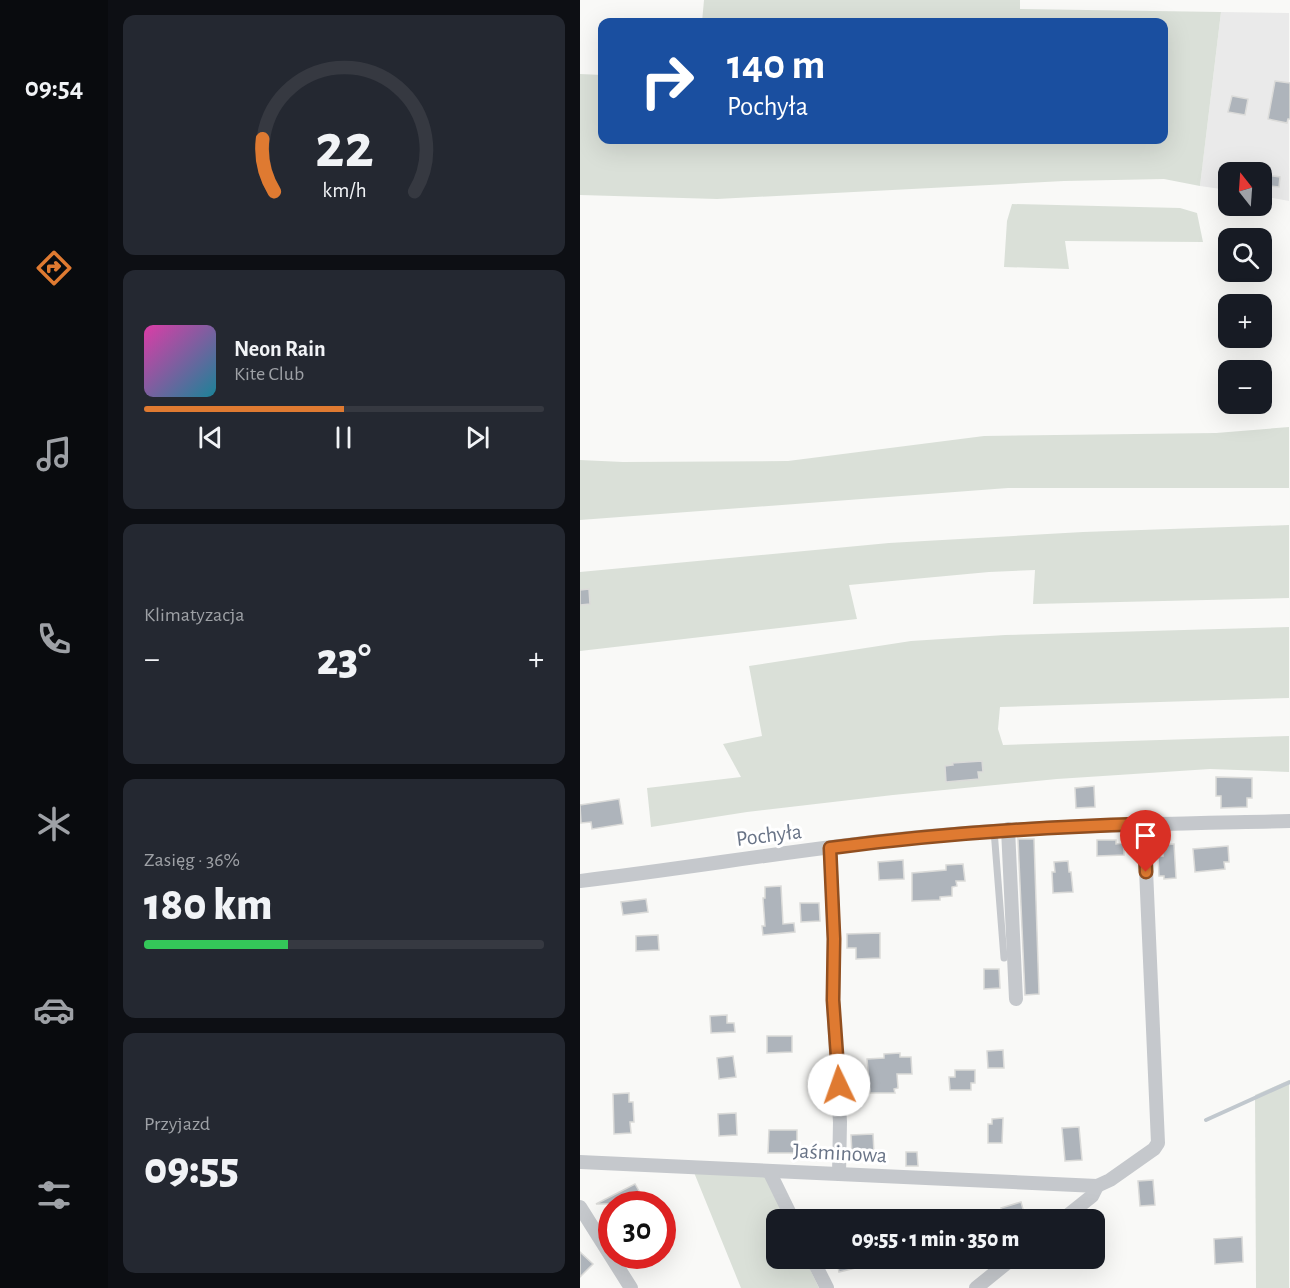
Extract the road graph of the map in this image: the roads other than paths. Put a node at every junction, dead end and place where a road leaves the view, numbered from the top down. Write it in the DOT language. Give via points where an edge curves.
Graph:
graph roads {
  1 [pos="1290,822"];
  2 [pos="1144,824"];
  3 [pos="1001,830"];
  4 [pos="830,848"];
  5 [pos="580,881"];
  6 [pos="1004,958"];
  7 [pos="1016,999"];
  8 [pos="580,1162"];
  9 [pos="769,1171"];
  10 [pos="838,1174"];
  11 [pos="1097,1186"];
  12 [pos="580,1207"];
  13 [pos="788,1209"];
  14 [pos="1076,1209"];
  15 [pos="818,1269"];
  16 [pos="999,1269"];
  17 [pos="631,1288"];
  18 [pos="827,1288"];
  19 [pos="976,1288"];
  1 -- 2 [label="street, Pochyła"];
  2 -- 3 [label="street, Pochyła"];
  2 -- 11 [label="street" via="1158,1143"];
  3 -- 4 [label="street, Pochyła"];
  3 -- 6 [label="lane"];
  3 -- 7 [label="street"];
  4 -- 5 [label="street, Pochyła"];
  4 -- 10 [label="street" via="840,1122"];
  8 -- 9 [label="street, Jaśminowa"];
  9 -- 10 [label="street, Jaśminowa"];
  9 -- 13 [label="street"];
  10 -- 11 [label="street, Jaśminowa"];
  11 -- 14 [label="street" via="1092,1196"];
  12 -- 17 [label="street"];
  15 -- 18 [label="street"];
  16 -- 19 [label="street"];
}
